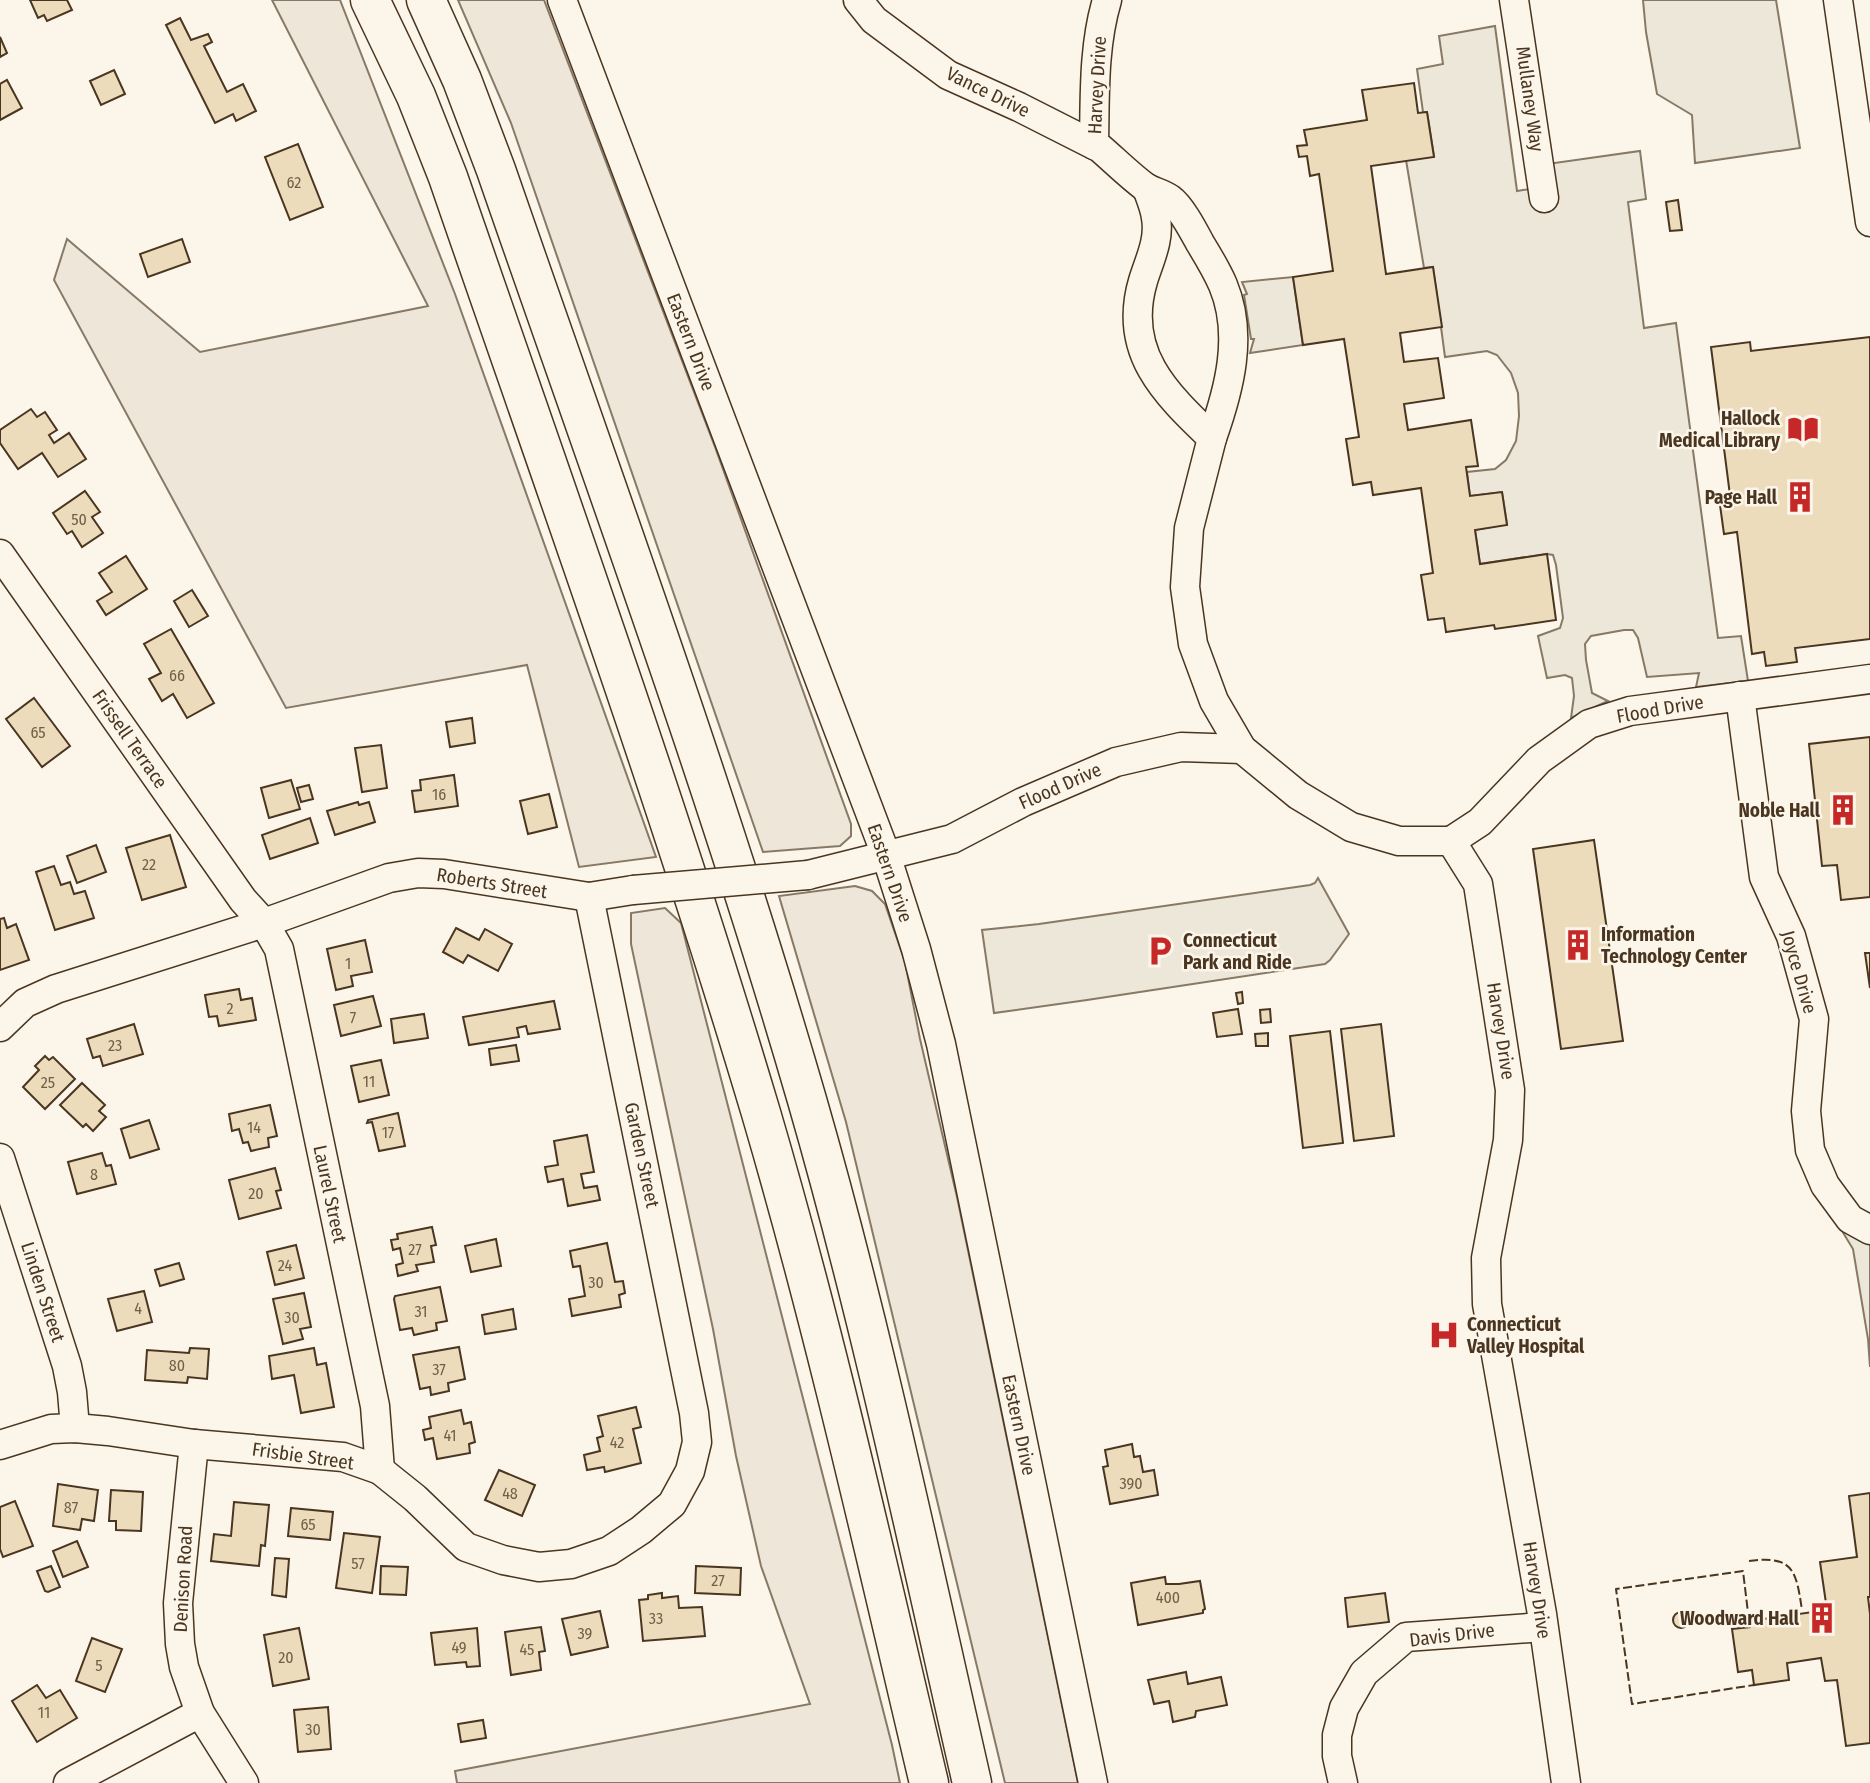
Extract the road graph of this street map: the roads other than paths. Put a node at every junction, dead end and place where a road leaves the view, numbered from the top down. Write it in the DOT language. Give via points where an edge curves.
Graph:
graph roads {
  1 [pos="370,0"];
  2 [pos="426,0"];
  3 [pos="562,0"];
  4 [pos="858,0"];
  5 [pos="1107,0"];
  6 [pos="1514,0"];
  7 [pos="1838,0"];
  8 [pos="1094,145"];
  9 [pos="1147,188"];
  10 [pos="1544,198"];
  11 [pos="1870,222"];
  12 [pos="1212,438"];
  13 [pos="0,554"];
  14 [pos="1870,679"];
  15 [pos="1740,696"];
  16 [pos="1242,749"];
  17 [pos="1451,841"];
  18 [pos="886,855"];
  19 [pos="589,897"];
  20 [pos="264,923"];
  21 [pos="0,1027"];
  22 [pos="0,1158"];
  23 [pos="1870,1230"];
  24 [pos="694,1413"];
  25 [pos="75,1428"];
  26 [pos="194,1444"];
  27 [pos="0,1445"];
  28 [pos="380,1470"];
  29 [pos="1543,1626"];
  30 [pos="201,1713"];
  31 [pos="68,1783"];
  32 [pos="244,1783"];
  33 [pos="929,1783"];
  34 [pos="972,1783"];
  35 [pos="1093,1783"];
  36 [pos="1343,1783"];
  37 [pos="1566,1783"];
  1 -- 33 [label="highway" via="448,177 725,995 836,1390"];
  2 -- 34 [label="highway" via="496,170 691,732 780,1009 859,1294"];
  3 -- 18 [label="street, Eastern Drive"];
  4 -- 8 [label="street, Vance Drive" via="874,20 948,75"];
  5 -- 8 [label="street, Harvey Drive" via="1097,48"];
  6 -- 10 [label="street, Mullaney Way"];
  7 -- 11 [label="street"];
  8 -- 9 [label="street, Harvey Drive"];
  9 -- 12 [label="street" via="1157,232 1139,296 1140,345 1167,393"];
  9 -- 12 [label="street, Harvey Drive" via="1171,199 1228,299 1234,346"];
  12 -- 16 [label="street, Harvey Drive" via="1189,528 1185,587 1193,645 1214,701"];
  13 -- 20 [label="street, Frissell Terrace" via="243,900"];
  14 -- 15 [label="street, Flood Drive"];
  15 -- 17 [label="street, Flood Drive" via="1630,711 1589,724 1539,760 1480,822"];
  15 -- 23 [label="street, Joyce Drive" via="1765,877 1791,936 1814,1019 1806,1111 1810,1150 1825,1185 1850,1219"];
  16 -- 17 [label="street, Harvey Drive" via="1298,795 1351,827 1399,841"];
  16 -- 18 [label="street, Flood Drive" via="1181,747 1116,762 952,839"];
  17 -- 29 [label="street, Harvey Drive" via="1478,884 1510,1090 1508,1140 1486,1258 1487,1304"];
  18 -- 19 [label="street, Roberts Street, bridge" via="808,874"];
  18 -- 35 [label="street, Eastern Drive" via="941,1044"];
  19 -- 20 [label="street, Roberts Street" via="418,873 389,877"];
  19 -- 24 [label="street, Garden Street"];
  20 -- 21 [label="street, Roberts Street" via="56,989 25,1003"];
  20 -- 28 [label="street, Laurel Street" via="279,949 375,1406"];
  22 -- 25 [label="street, Linden Street" via="67,1366"];
  24 -- 28 [label="street, Frisbie Street" via="697,1442 690,1471 672,1504 610,1551 571,1564 539,1567 466,1547"];
  25 -- 26 [label="street, Frisbie Street"];
  25 -- 27 [label="street, Frisbie Street" via="51,1429"];
  26 -- 28 [label="street, Frisbie Street" via="343,1457"];
  26 -- 30 [label="street, Denison Road" via="178,1603 184,1667"];
  29 -- 36 [label="street, Davis Drive" via="1406,1637 1364,1673 1344,1708 1337,1735"];
  29 -- 37 [label="street, Harvey Drive"];
  30 -- 31 [label="street"];
  30 -- 32 [label="street, Denison Road"];
}
